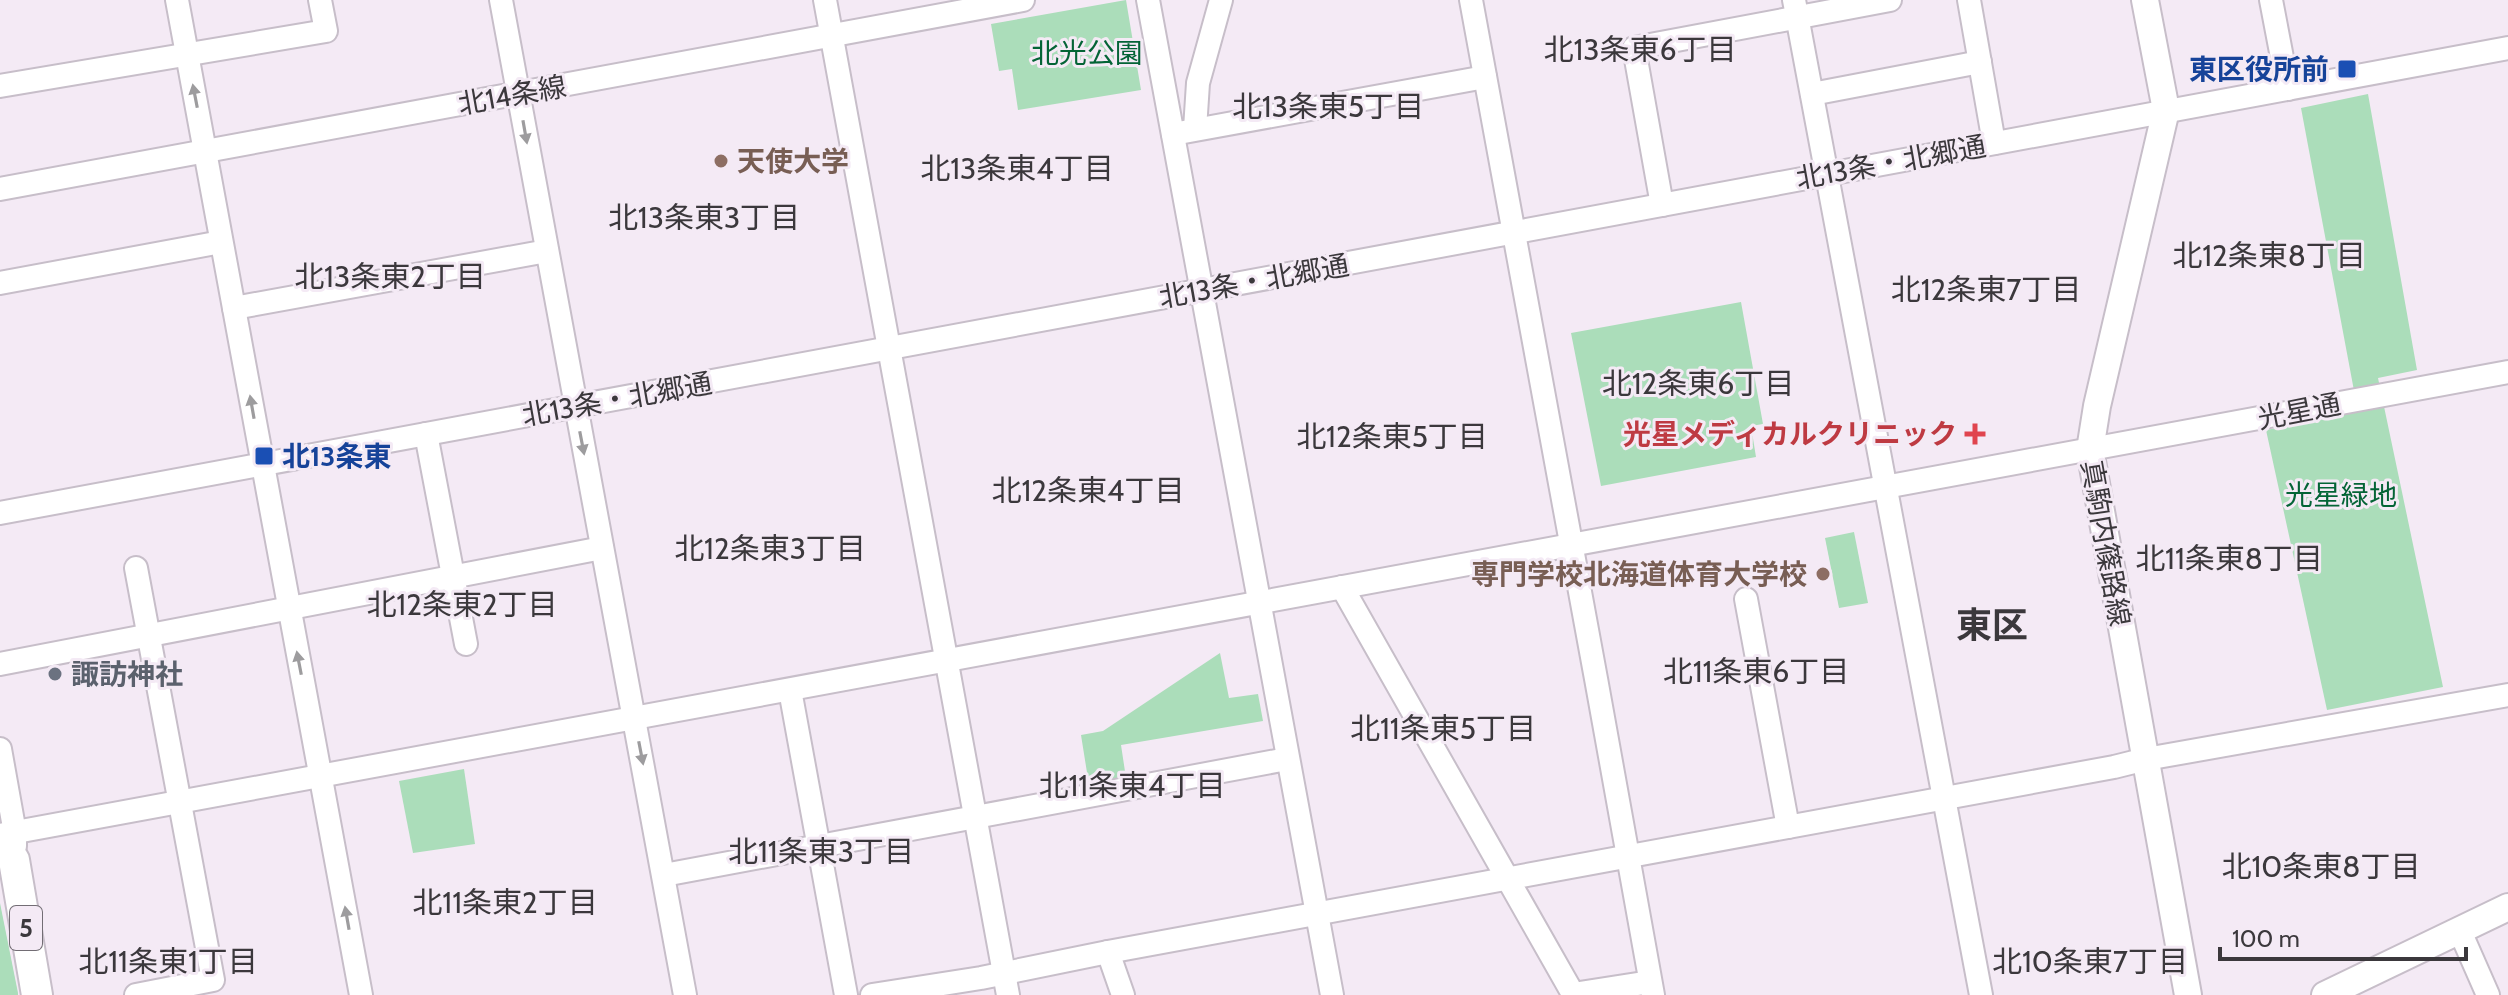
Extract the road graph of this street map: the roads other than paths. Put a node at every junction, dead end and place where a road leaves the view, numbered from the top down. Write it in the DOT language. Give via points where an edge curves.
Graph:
graph roads {
  1 [pos="177,0"];
  2 [pos="320,0"];
  3 [pos="501,0"];
  4 [pos="825,0"];
  5 [pos="1023,0"];
  6 [pos="1148,0"];
  7 [pos="1221,0"];
  8 [pos="1471,0"];
  9 [pos="1890,0"];
  10 [pos="1969,0"];
  11 [pos="2145,0"];
  12 [pos="2271,0"];
  13 [pos="1796,9"];
  14 [pos="831,37"];
  15 [pos="2508,48"];
  16 [pos="187,55"];
  17 [pos="1980,62"];
  18 [pos="1485,77"];
  19 [pos="0,86"];
  20 [pos="2288,89"];
  21 [pos="518,94"];
  22 [pos="1812,94"];
  23 [pos="2166,110"];
  24 [pos="1184,132"];
  25 [pos="1994,143"];
  26 [pos="206,152"];
  27 [pos="1827,173"];
  28 [pos="0,189"];
  29 [pos="1662,205"];
  30 [pos="1515,232"];
  31 [pos="221,242"];
  32 [pos="547,251"];
  33 [pos="0,283"];
  34 [pos="1202,291"];
  35 [pos="234,308"];
  36 [pos="889,348"];
  37 [pos="2508,372"];
  38 [pos="575,407"];
  39 [pos="426,434"];
  40 [pos="2090,450"];
  41 [pos="262,464"];
  42 [pos="1885,488"];
  43 [pos="0,513"];
  44 [pos="1571,545"];
  45 [pos="602,548"];
  46 [pos="136,568"];
  47 [pos="453,577"];
  48 [pos="1342,587"];
  49 [pos="1746,599"];
  50 [pos="1259,602"];
  51 [pos="288,607"];
  52 [pos="149,634"];
  53 [pos="466,644"];
  54 [pos="947,661"];
  55 [pos="0,664"];
  56 [pos="790,690"];
  57 [pos="2508,695"];
  58 [pos="634,718"];
  59 [pos="0,749"];
  60 [pos="1287,759"];
  61 [pos="2146,759"];
  62 [pos="321,776"];
  63 [pos="1942,799"];
  64 [pos="181,802"];
  65 [pos="975,817"];
  66 [pos="1788,827"];
  67 [pos="7,842"];
  68 [pos="819,845"];
  69 [pos="1629,857"];
  70 [pos="664,875"];
  71 [pos="1509,880"];
  72 [pos="2508,907"];
  73 [pos="1316,913"];
  74 [pos="2459,929"];
  75 [pos="1108,952"];
  76 [pos="1006,984"];
  77 [pos="1652,988"];
  78 [pos="37,995"];
  79 [pos="136,995"];
  80 [pos="361,995"];
  81 [pos="685,995"];
  82 [pos="846,995"];
  83 [pos="872,995"];
  84 [pos="1123,995"];
  85 [pos="1332,995"];
  86 [pos="1981,995"];
  87 [pos="2188,995"];
  88 [pos="2325,995"];
  89 [pos="2488,995"];
  1 -- 16 [label="street"];
  2 -- 16 [label="street" via="326,31"];
  3 -- 21 [label="street"];
  4 -- 14 [label="street"];
  5 -- 14 [label="street, 北14条線"];
  6 -- 24 [label="street"];
  7 -- 24 [label="street"];
  8 -- 18 [label="street"];
  9 -- 13 [label="street"];
  10 -- 17 [label="street"];
  11 -- 23 [label="main road, 真駒内篠路線"];
  12 -- 20 [label="street"];
  13 -- 22 [label="street"];
  13 -- 29 [label="street" via="1634,48"];
  14 -- 21 [label="street, 北14条線"];
  14 -- 36 [label="street"];
  15 -- 20 [label="street, 北13条・北郷通"];
  16 -- 19 [label="street"];
  26 -- 16 [label="street, one-way"];
  17 -- 22 [label="street"];
  17 -- 25 [label="street"];
  18 -- 24 [label="street"];
  18 -- 30 [label="street"];
  20 -- 23 [label="street, 北13条・北郷通"];
  21 -- 26 [label="street, 北14条線"];
  21 -- 32 [label="street, one-way"];
  22 -- 27 [label="street"];
  23 -- 25 [label="street, 北13条・北郷通"];
  23 -- 40 [label="main road, 真駒内篠路線"];
  24 -- 34 [label="street"];
  25 -- 27 [label="street, 北13条・北郷通"];
  26 -- 28 [label="street, 北14条線"];
  26 -- 31 [label="street"];
  27 -- 29 [label="street, 北13条・北郷通"];
  27 -- 42 [label="street"];
  29 -- 30 [label="street, 北13条・北郷通"];
  30 -- 34 [label="street, 北13条・北郷通"];
  30 -- 44 [label="street"];
  31 -- 33 [label="street"];
  31 -- 35 [label="street"];
  32 -- 35 [label="street"];
  32 -- 38 [label="street"];
  34 -- 36 [label="street, 北13条・北郷通"];
  34 -- 50 [label="street"];
  41 -- 35 [label="street, one-way"];
  36 -- 38 [label="street, 北13条・北郷通"];
  36 -- 54 [label="street"];
  37 -- 40 [label="street, 光星通"];
  38 -- 39 [label="street, 北13条・北郷通"];
  38 -- 45 [label="street, one-way"];
  39 -- 41 [label="street, 北13条・北郷通"];
  39 -- 47 [label="street"];
  40 -- 42 [label="street, 光星通"];
  40 -- 61 [label="main road, 真駒内篠路線"];
  41 -- 43 [label="street, 北13条・北郷通"];
  41 -- 51 [label="street"];
  42 -- 44 [label="street, 光星通"];
  42 -- 63 [label="street"];
  44 -- 48 [label="street, 光星通"];
  44 -- 69 [label="street"];
  45 -- 47 [label="street"];
  45 -- 58 [label="street"];
  46 -- 52 [label="street"];
  47 -- 51 [label="street"];
  47 -- 53 [label="street"];
  48 -- 50 [label="street, 光星通"];
  48 -- 71 [label="street"];
  49 -- 66 [label="street"];
  50 -- 54 [label="street, 光星通"];
  50 -- 60 [label="street"];
  51 -- 52 [label="street"];
  62 -- 51 [label="street, one-way"];
  52 -- 55 [label="street"];
  52 -- 64 [label="street"];
  54 -- 56 [label="street, 光星通"];
  54 -- 65 [label="street"];
  56 -- 58 [label="street, 光星通"];
  56 -- 68 [label="street"];
  57 -- 61 [label="street"];
  58 -- 62 [label="street, 光星通"];
  58 -- 70 [label="street, one-way"];
  59 -- 67 [label="street"];
  60 -- 65 [label="street"];
  60 -- 73 [label="street"];
  61 -- 63 [label="street"];
  61 -- 87 [label="main road, 真駒内篠路線"];
  62 -- 64 [label="street, 光星通"];
  80 -- 62 [label="street, one-way"];
  63 -- 66 [label="street"];
  63 -- 86 [label="street"];
  64 -- 67 [label="street, 光星通"];
  64 -- 79 [label="street" via="213,980"];
  65 -- 68 [label="street"];
  65 -- 76 [label="street"];
  66 -- 69 [label="street"];
  67 -- 78 [label="highway, 5"];
  68 -- 70 [label="street"];
  68 -- 82 [label="street"];
  69 -- 71 [label="street"];
  69 -- 77 [label="street"];
  70 -- 81 [label="street"];
  71 -- 73 [label="street"];
  71 -- 77 [label="street" via="1573,994"];
  72 -- 74 [label="main road"];
  73 -- 75 [label="street"];
  73 -- 85 [label="street"];
  74 -- 88 [label="main road"];
  74 -- 89 [label="street"];
  75 -- 76 [label="street"];
  75 -- 84 [label="street"];
  76 -- 83 [label="street"];
}
